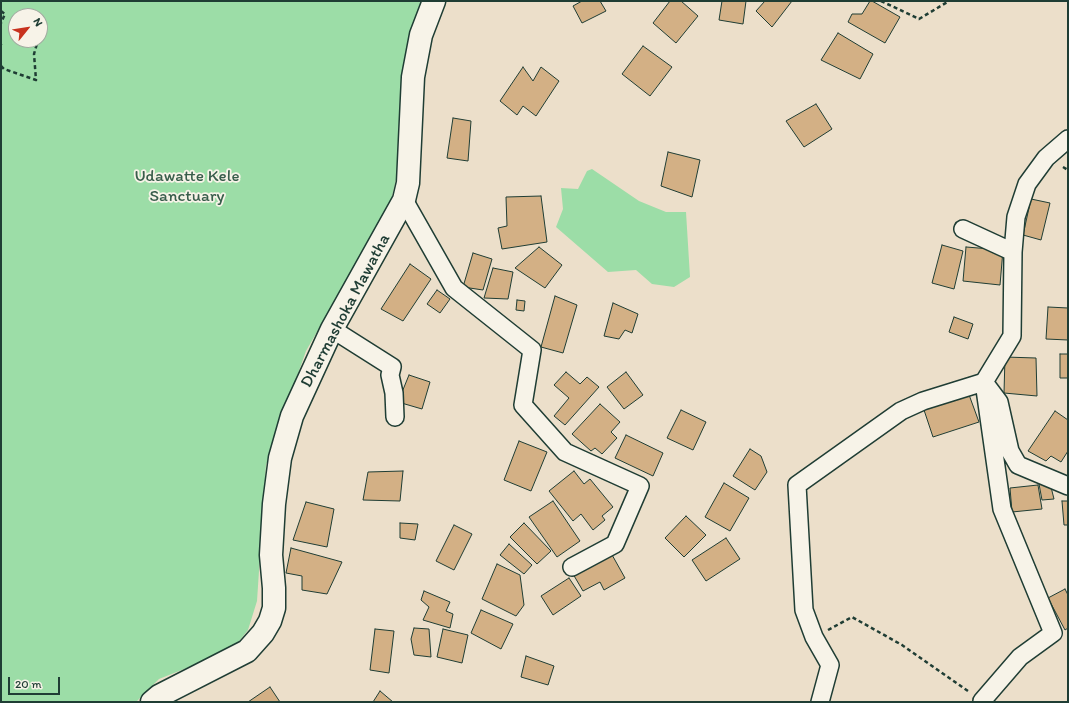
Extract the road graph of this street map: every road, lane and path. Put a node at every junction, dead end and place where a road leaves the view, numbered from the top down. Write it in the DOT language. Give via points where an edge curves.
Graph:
graph roads {
  1 [pos="434,1"];
  2 [pos="881,1"];
  3 [pos="949,1"];
  4 [pos="1,11"];
  5 [pos="1,23"];
  6 [pos="36,48"];
  7 [pos="1,66"];
  8 [pos="1068,139"];
  9 [pos="404,200"];
  10 [pos="963,229"];
  11 [pos="1013,252"];
  12 [pos="332,329"];
  13 [pos="984,382"];
  14 [pos="395,417"];
  15 [pos="1068,486"];
  16 [pos="572,567"];
  17 [pos="814,637"];
  18 [pos="982,701"];
  19 [pos="152,702"];
  20 [pos="820,702"];
  1 -- 9 [label="main road, Dharmashoka Mawatha" via="421,36 413,77 408,184"];
  2 -- 3 [label="path" via="919,19"];
  4 -- 5 [label="path" via="5,14"];
  6 -- 7 [label="path" via="36,80"];
  8 -- 11 [label="street" via="1046,158 1027,184 1016,217"];
  9 -- 12 [label="main road, Dharmashoka Mawatha"];
  9 -- 16 [label="street" via="454,288 532,350 523,405 565,452 640,486 615,544"];
  10 -- 11 [label="street"];
  11 -- 13 [label="street" via="1012,336"];
  12 -- 14 [label="street" via="392,367 390,376"];
  12 -- 19 [label="main road, Dharmashoka Mawatha" via="292,416 280,458 271,555 274,608 270,621 247,651"];
  13 -- 15 [label="street" via="999,402 1010,451 1018,465"];
  13 -- 17 [label="street" via="923,401 901,412 797,485 804,610"];
  13 -- 18 [label="street" via="1002,509 1053,633 1020,657"];
  17 -- 18 [label="path" via="852,617 902,645"];
  17 -- 20 [label="street" via="830,665"];
}
